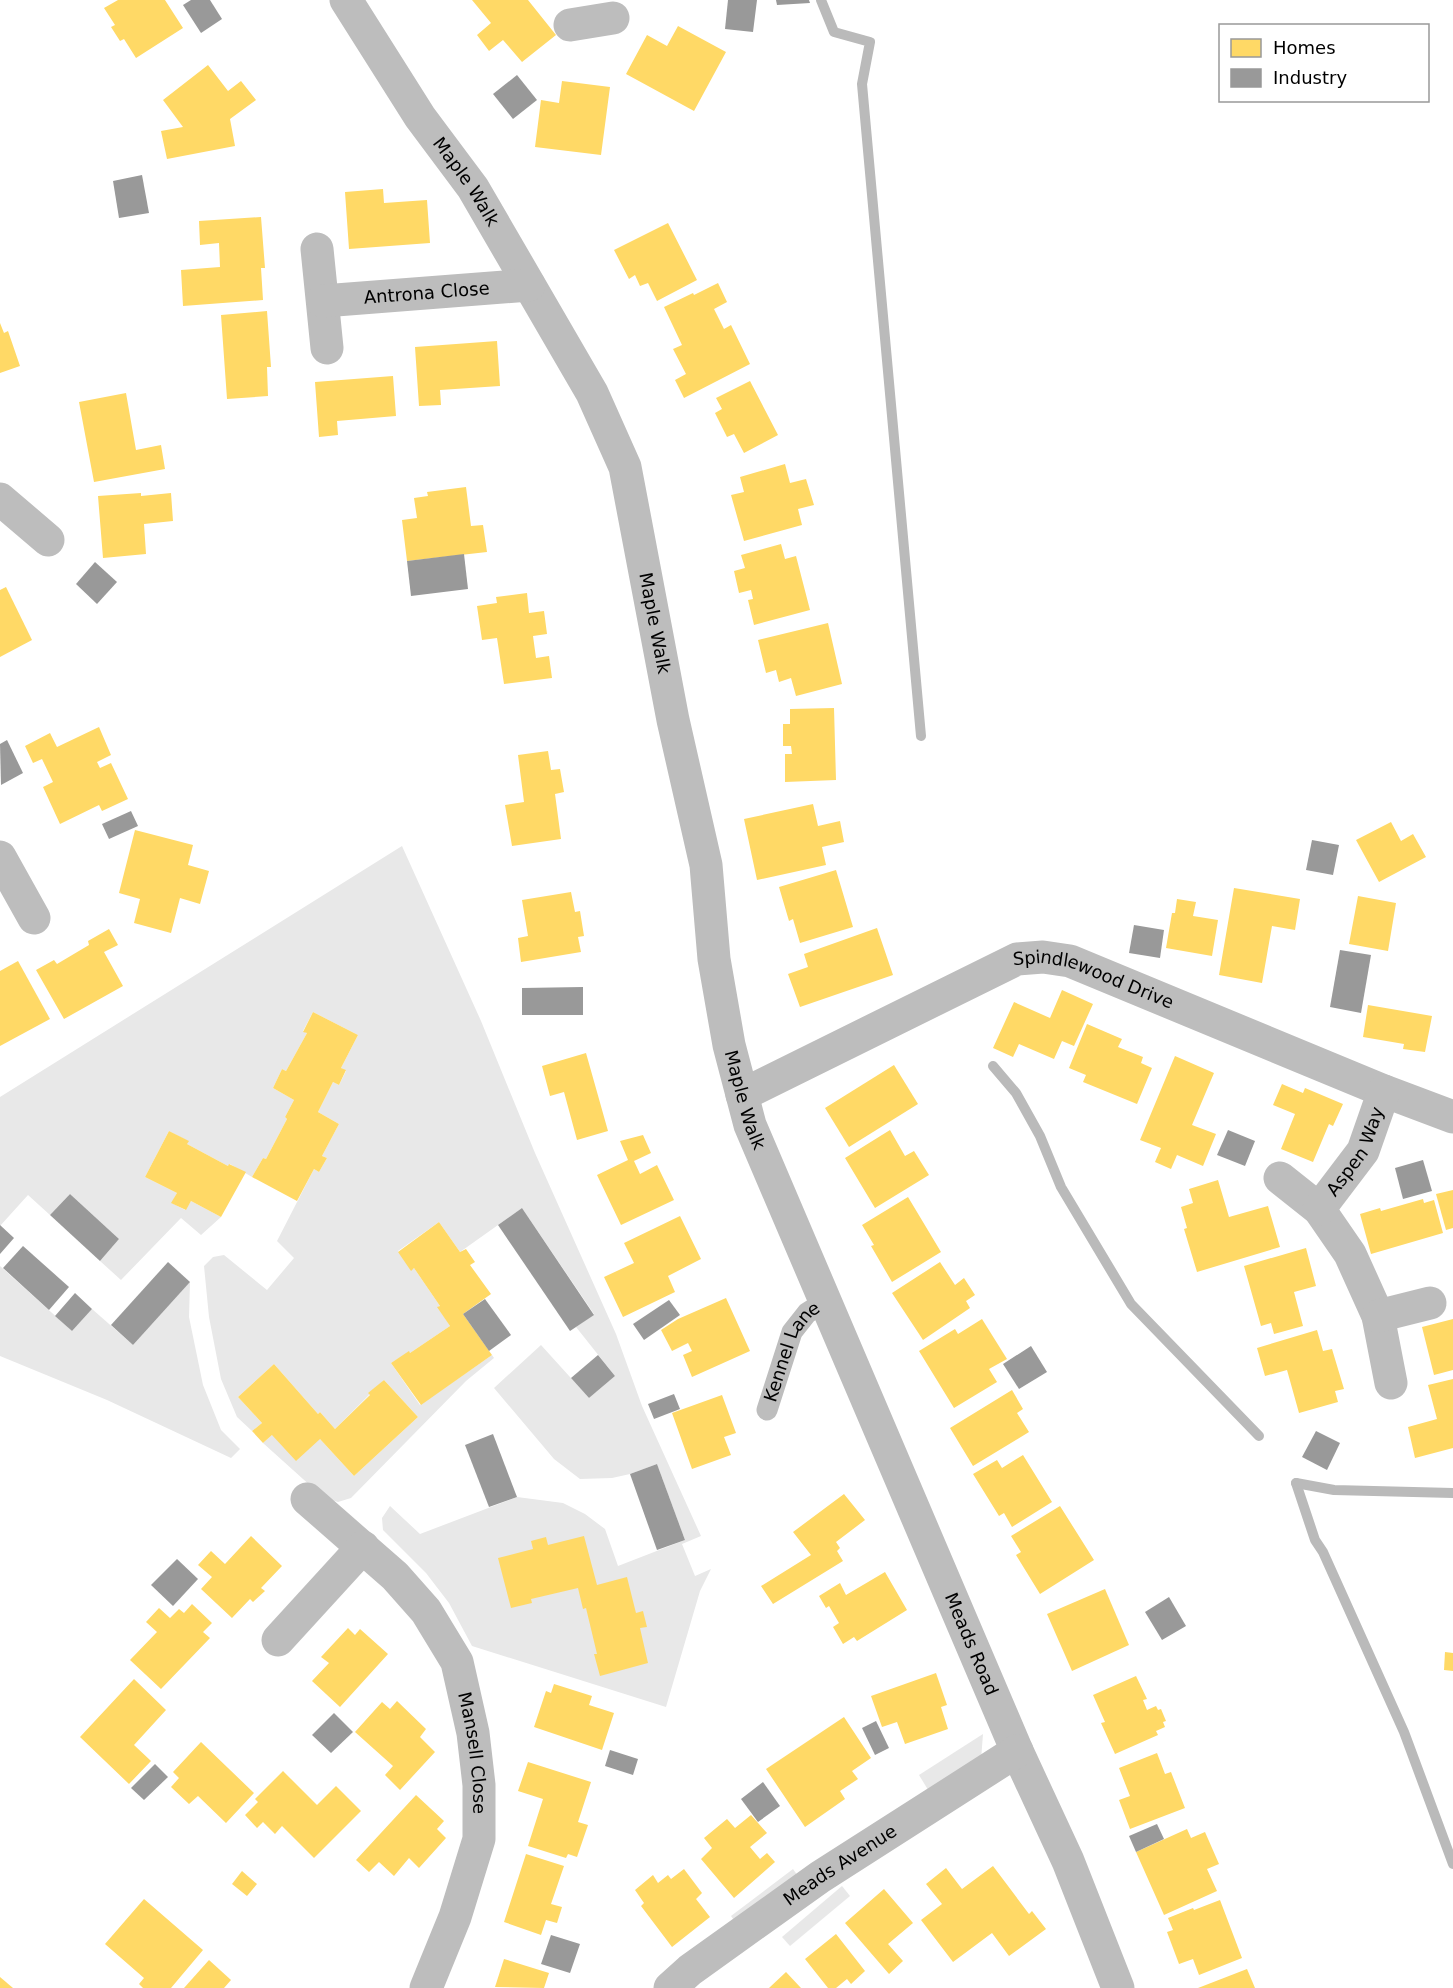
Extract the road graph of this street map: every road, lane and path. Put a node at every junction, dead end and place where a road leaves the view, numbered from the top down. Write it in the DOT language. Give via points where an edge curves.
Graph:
graph roads {
  1 [pos="346,0"];
  2 [pos="317,249"];
  3 [pos="529,285"];
  4 [pos="323,301"];
  5 [pos="327,348"];
  6 [pos="5,513"];
  7 [pos="48,540"];
  8 [pos="3,871"];
  9 [pos="34,918"];
  10 [pos="1383,1091"];
  11 [pos="742,1095"];
  12 [pos="1453,1117"];
  13 [pos="1280,1178"];
  14 [pos="1319,1209"];
  15 [pos="826,1301"];
  16 [pos="1430,1303"];
  17 [pos="1378,1316"];
  18 [pos="1390,1383"];
  19 [pos="767,1410"];
  20 [pos="307,1499"];
  21 [pos="363,1547"];
  22 [pos="278,1640"];
  23 [pos="1017,1751"];
  24 [pos="426,1988"];
  25 [pos="670,1988"];
  26 [pos="1118,1988"];
  1 -- 3 [label="street, Maple Walk" via="420,117 473,188"];
  2 -- 4 [label="street"];
  3 -- 4 [label="street, Antrona Close"];
  3 -- 11 [label="street, Maple Walk" via="592,393 625,467 673,720 706,865 714,959"];
  4 -- 5 [label="street"];
  6 -- 7 [label="street"];
  8 -- 9 [label="street"];
  10 -- 11 [label="street, Spindlewood Drive" via="1070,961 1043,957 1017,959"];
  10 -- 12 [label="street, Spindlewood Drive"];
  10 -- 14 [label="street, Aspen Way" via="1363,1151"];
  11 -- 15 [label="street, Maple Walk" via="750,1125"];
  13 -- 14 [label="street, Aspen Way"];
  14 -- 17 [label="street, Aspen Way" via="1350,1254"];
  15 -- 19 [label="lane, Kennel Lane" via="807,1313 792,1332"];
  15 -- 23 [label="street, Meads Road"];
  16 -- 17 [label="street"];
  17 -- 18 [label="street, Aspen Way"];
  20 -- 21 [label="street, Mansell Close"];
  21 -- 22 [label="street"];
  21 -- 24 [label="street, Mansell Close" via="426,1611 458,1662 473,1732 479,1785 479,1839 455,1917"];
  23 -- 25 [label="street, Meads Avenue" via="820,1877"];
  23 -- 26 [label="street, Meads Road" via="1068,1861"];
}
